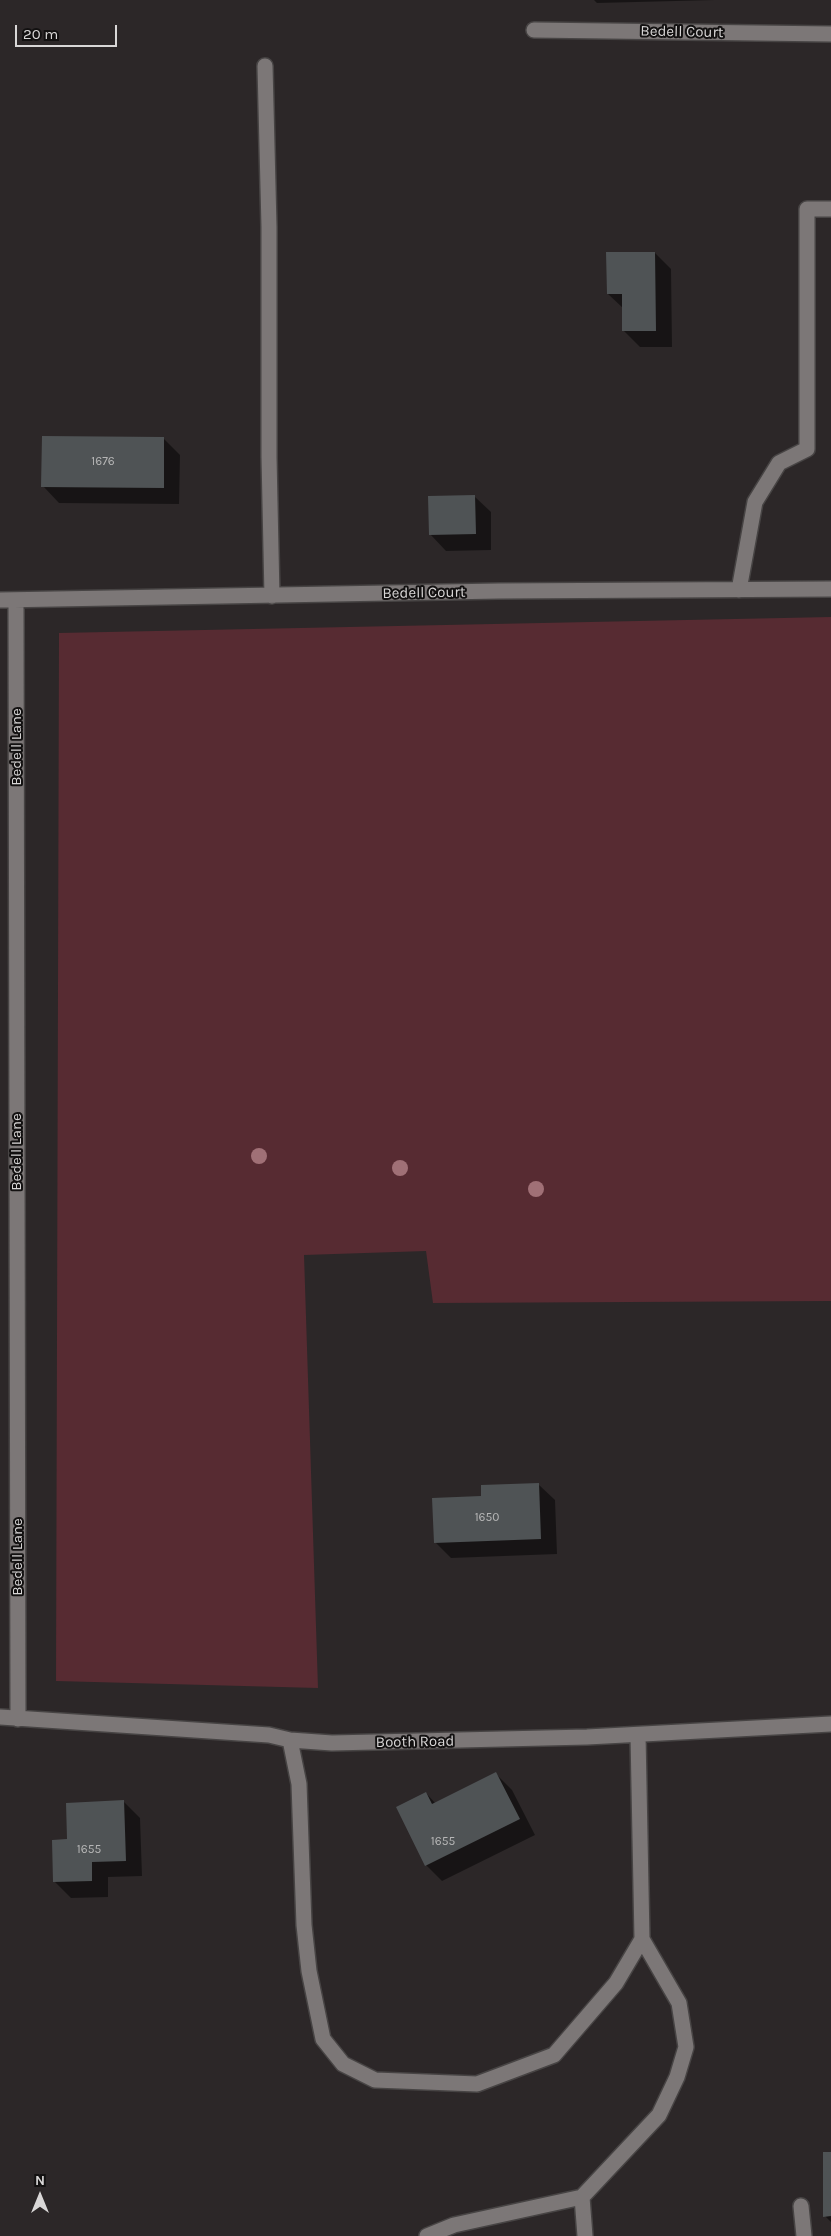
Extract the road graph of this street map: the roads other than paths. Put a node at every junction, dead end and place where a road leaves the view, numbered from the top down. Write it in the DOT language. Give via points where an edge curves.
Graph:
graph roads {
  1 [pos="534,30"];
  2 [pos="831,34"];
  3 [pos="265,66"];
  4 [pos="831,209"];
  5 [pos="831,589"];
  6 [pos="739,590"];
  7 [pos="272,596"];
  8 [pos="0,600"];
  9 [pos="16,602"];
  10 [pos="0,1717"];
  11 [pos="18,1719"];
  12 [pos="831,1724"];
  13 [pos="638,1735"];
  14 [pos="290,1740"];
  15 [pos="642,1939"];
  16 [pos="582,2197"];
  17 [pos="801,2206"];
  18 [pos="427,2236"];
  19 [pos="585,2236"];
  20 [pos="804,2236"];
  1 -- 2 [label="street, Bedell Court"];
  3 -- 7 [label="street"];
  4 -- 6 [label="street" via="807,209 807,449 778,463 755,502"];
  5 -- 6 [label="street, Bedell Court"];
  6 -- 7 [label="street, Bedell Court"];
  7 -- 9 [label="street, Bedell Court"];
  8 -- 9 [label="street"];
  9 -- 11 [label="street, Bedell Lane"];
  10 -- 11 [label="street, Booth Road"];
  11 -- 14 [label="street, Booth Road" via="268,1735"];
  12 -- 13 [label="street, Booth Road"];
  13 -- 14 [label="street, Booth Road" via="392,1743"];
  13 -- 15 [label="street"];
  14 -- 15 [label="street" via="299,1784 304,1925 309,1971 323,2039 343,2064 375,2080 478,2084 554,2055 616,1983"];
  15 -- 16 [label="street" via="679,2003 686,2047 677,2078 659,2115"];
  16 -- 18 [label="street" via="454,2225"];
  16 -- 19 [label="street"];
  17 -- 20 [label="street"];
}
